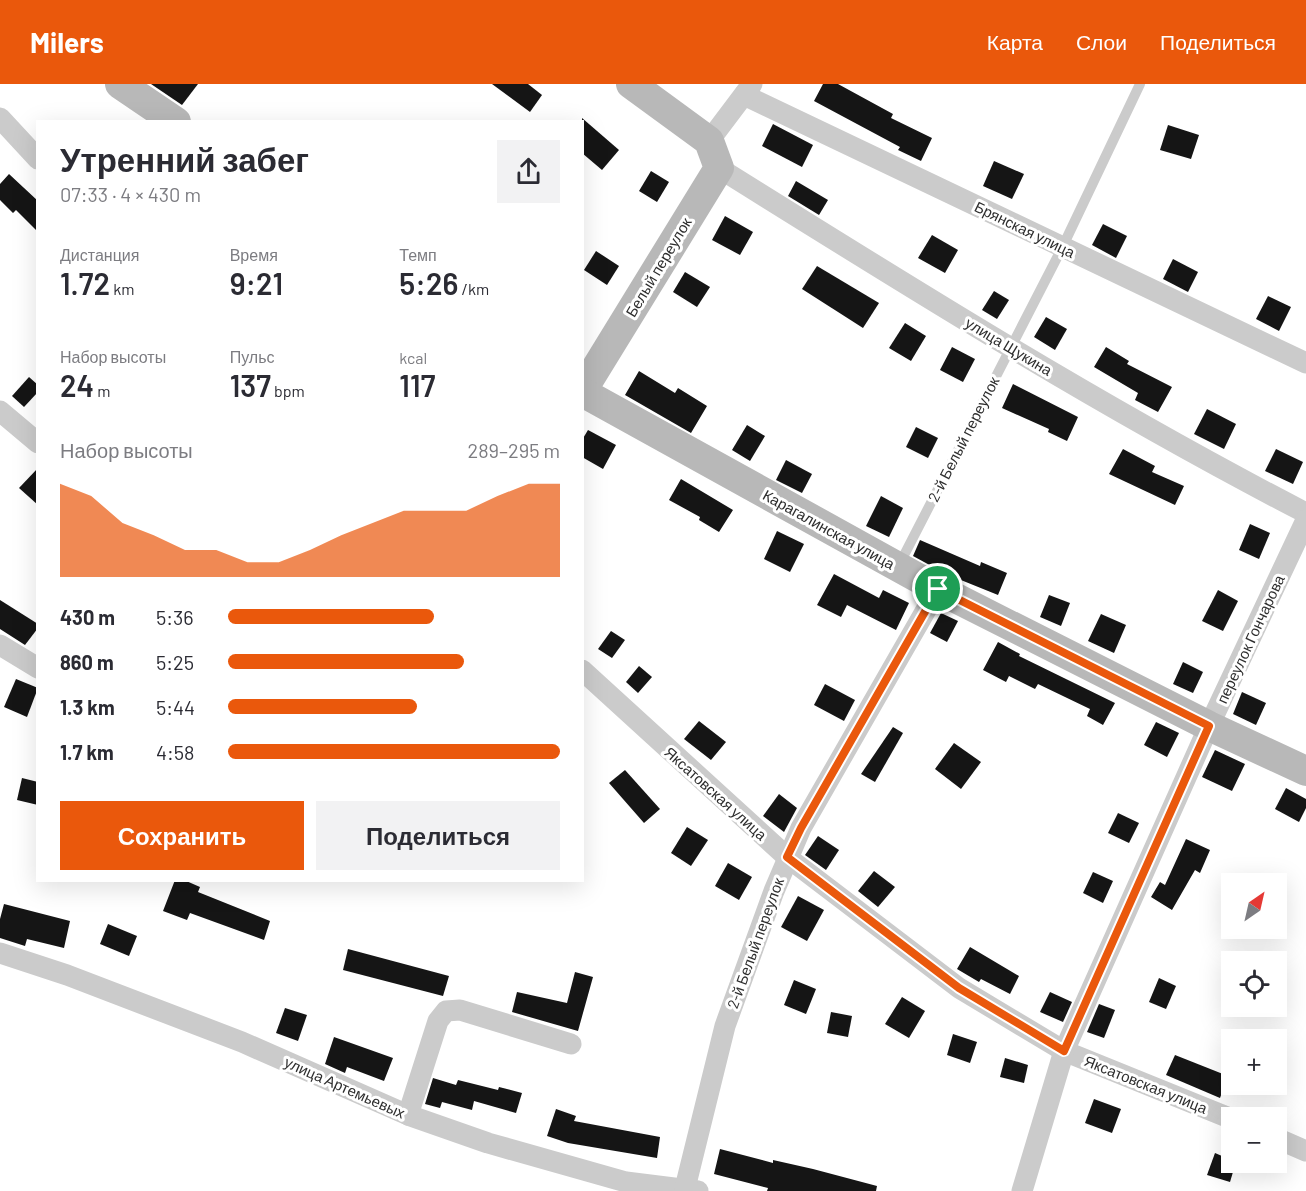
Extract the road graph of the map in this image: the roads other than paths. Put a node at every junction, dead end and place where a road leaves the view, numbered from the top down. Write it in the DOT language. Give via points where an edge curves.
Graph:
graph roads {
  1 [pos="120,84"];
  2 [pos="631,84"];
  3 [pos="1140,84"];
  4 [pos="748,89"];
  5 [pos="0,118"];
  6 [pos="173,120"];
  7 [pos="714,154"];
  8 [pos="36,157"];
  9 [pos="1062,248"];
  10 [pos="1010,347"];
  11 [pos="1306,363"];
  12 [pos="584,387"];
  13 [pos="584,392"];
  14 [pos="0,411"];
  15 [pos="36,441"];
  16 [pos="1306,513"];
  17 [pos="1306,520"];
  18 [pos="898,568"];
  19 [pos="938,589"];
  20 [pos="0,645"];
  21 [pos="36,667"];
  22 [pos="584,671"];
  23 [pos="1209,726"];
  24 [pos="1306,771"];
  25 [pos="787,857"];
  26 [pos="0,953"];
  27 [pos="571,1044"];
  28 [pos="1064,1051"];
  29 [pos="408,1115"];
  30 [pos="1221,1115"];
  31 [pos="1287,1143"];
  32 [pos="1306,1151"];
  33 [pos="692,1190"];
  34 [pos="1022,1191"];
  1 -- 6 [label="street"];
  2 -- 7 [label="street, улица Щукина"];
  3 -- 9 [label="lane, 2-й Белый переулок"];
  4 -- 7 [label="street"];
  4 -- 9 [label="street, Брянская улица"];
  5 -- 8 [label="street"];
  7 -- 10 [label="street, улица Щукина"];
  7 -- 12 [label="street, Белый переулок"];
  9 -- 10 [label="lane, 2-й Белый переулок"];
  9 -- 11 [label="street, Брянская улица"];
  10 -- 16 [label="street, улица Щукина" via="1219,468"];
  10 -- 18 [label="lane, 2-й Белый переулок"];
  13 -- 18 [label="street, Карагалинская улица"];
  14 -- 15 [label="street"];
  17 -- 23 [label="street, переулок Гончарова"];
  18 -- 19 [label="street, Карагалинская улица"];
  19 -- 23 [label="street, Карагалинская улица"];
  19 -- 25 [label="street, 2-й Белый переулок"];
  20 -- 21 [label="street"];
  22 -- 25 [label="street, Яксатовская улица"];
  23 -- 24 [label="street, Карагалинская улица"];
  23 -- 28 [label="street, переулок Гончарова"];
  25 -- 28 [label="street, Яксатовская улица" via="959,988"];
  25 -- 33 [label="street, 2-й Белый переулок" via="725,1026"];
  26 -- 29 [label="street, улица Артемьевых" via="242,1042"];
  27 -- 29 [label="street" via="460,1010 446,1011 438,1021"];
  28 -- 30 [label="street, Яксатовская улица"];
  28 -- 34 [label="street, переулок Гончарова"];
  29 -- 33 [label="street, улица Артемьевых" via="488,1143 626,1182"];
  31 -- 32 [label="street"];
}
